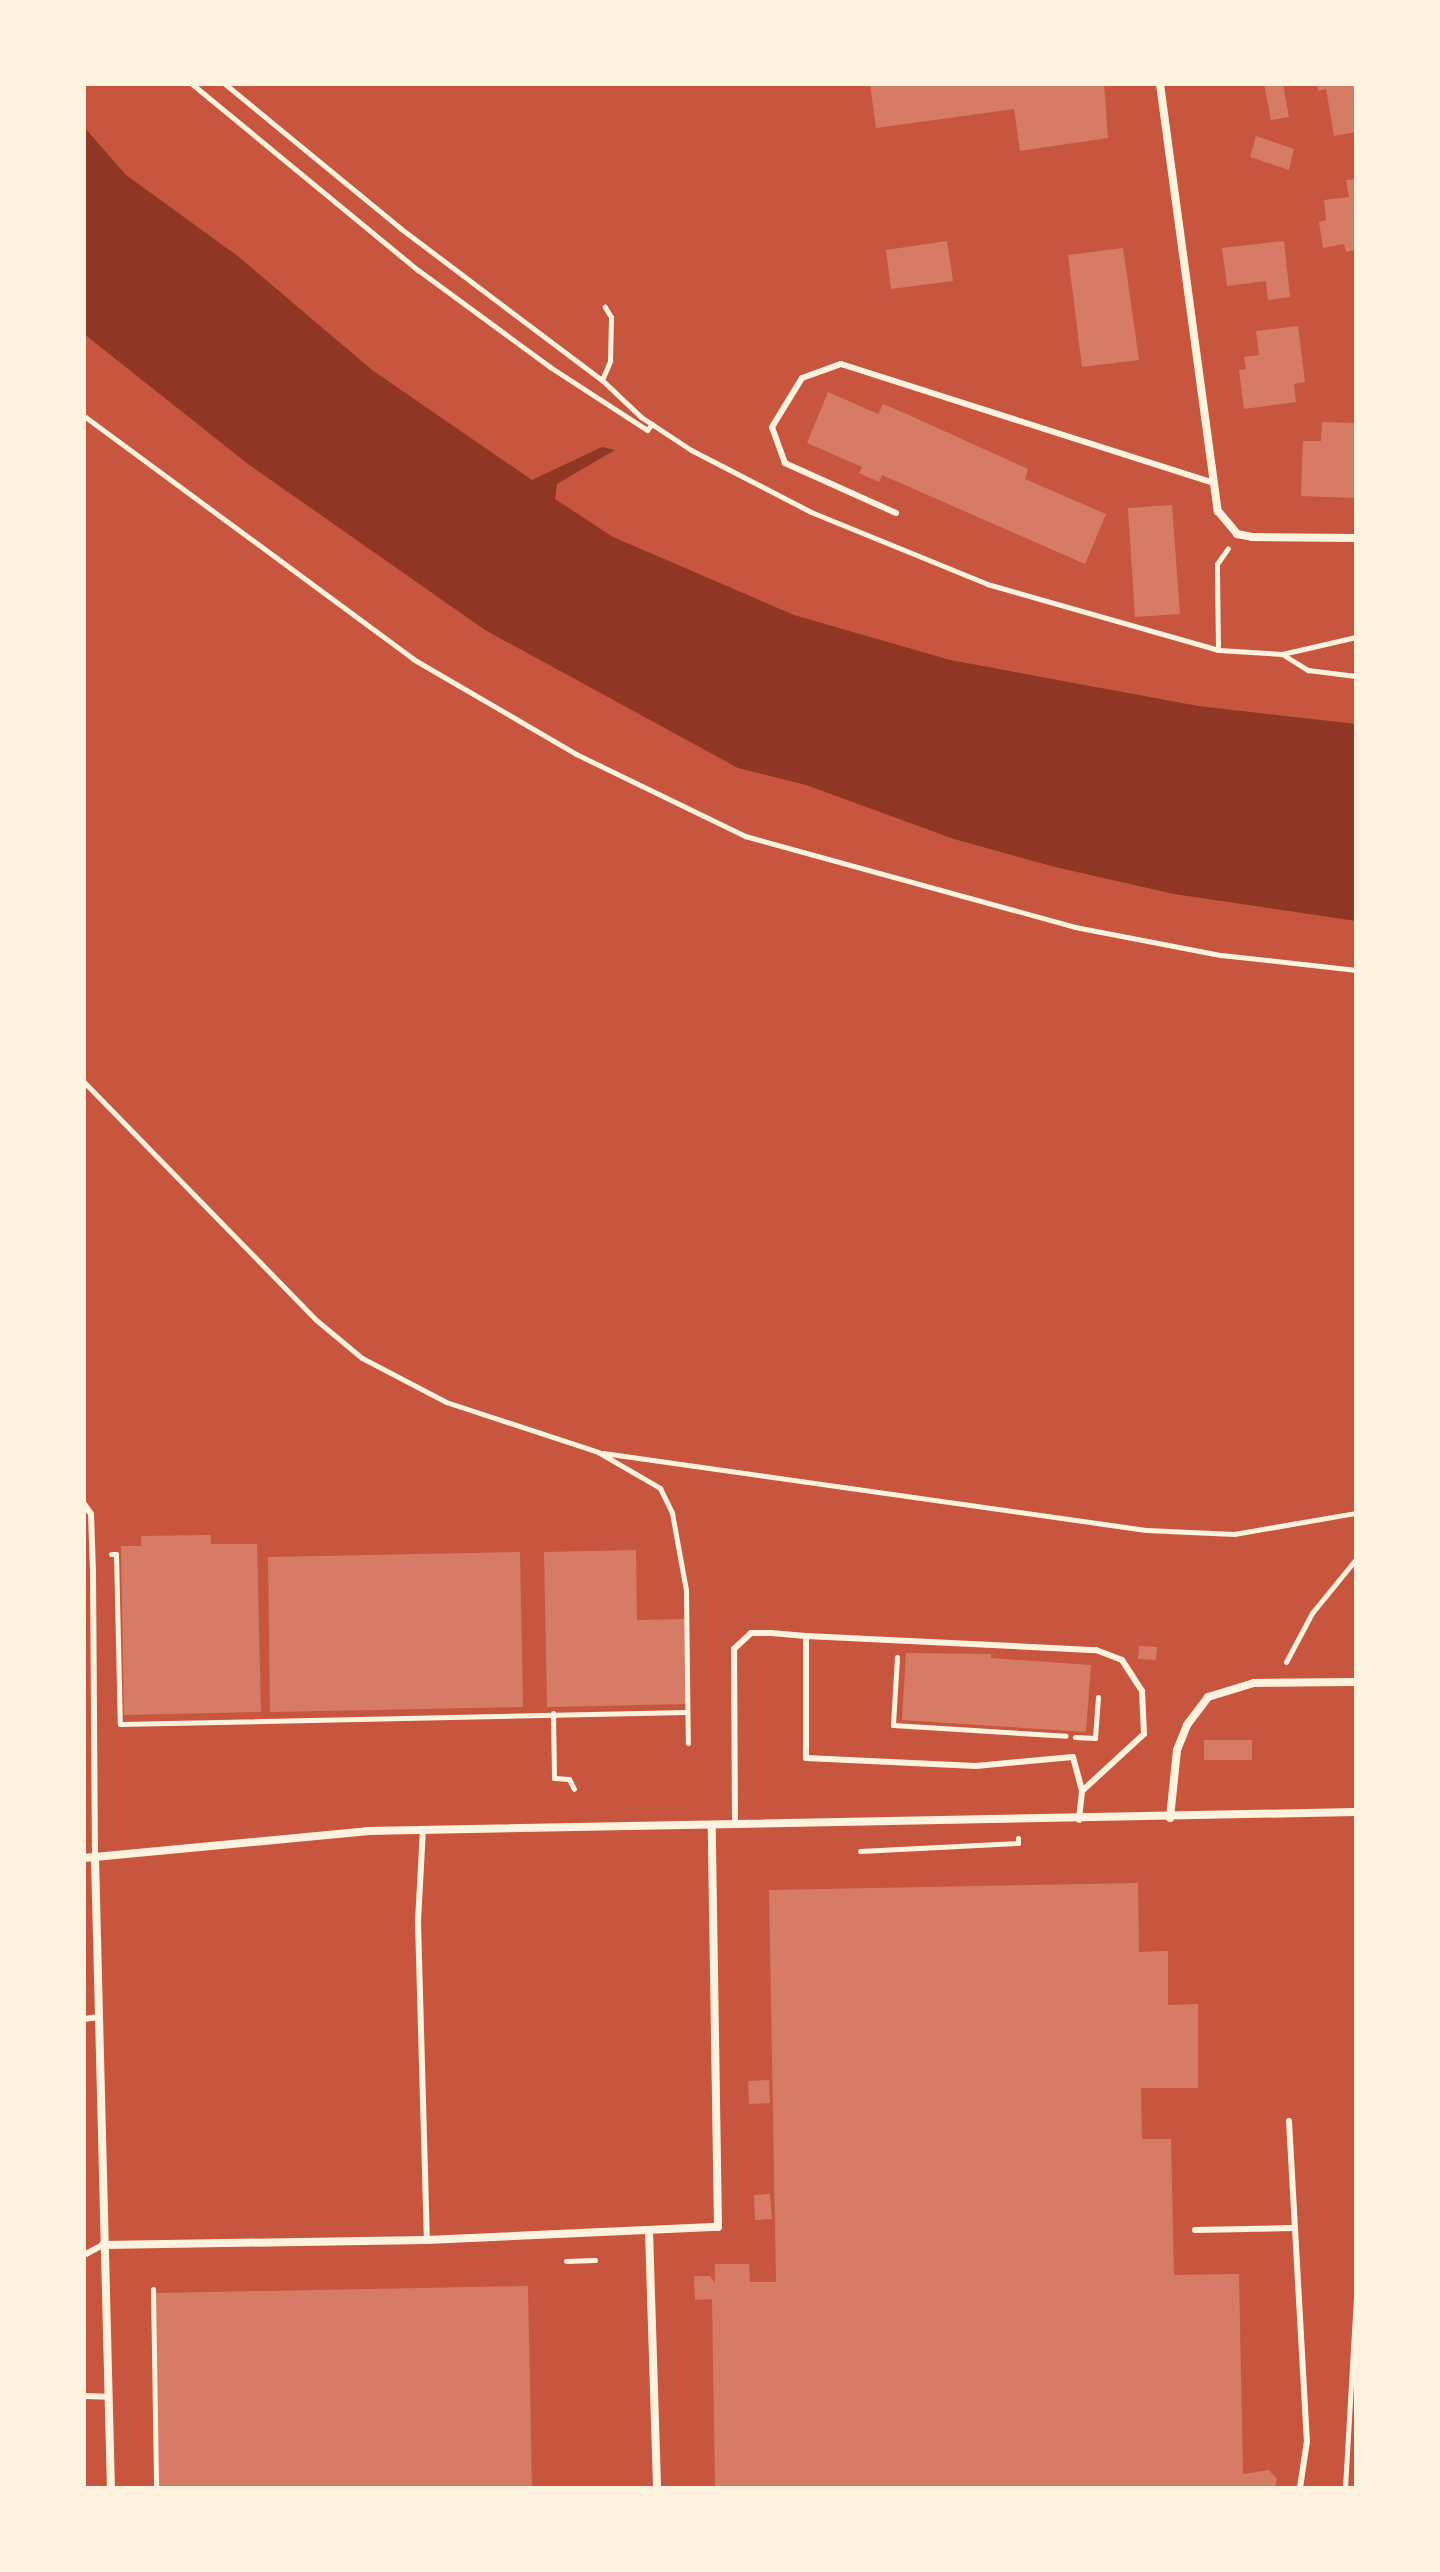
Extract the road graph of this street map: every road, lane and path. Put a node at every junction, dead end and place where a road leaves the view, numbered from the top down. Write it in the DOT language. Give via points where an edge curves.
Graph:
graph roads {
  1 [pos="192,84"];
  2 [pos="225,84"];
  3 [pos="1160,84"];
  4 [pos="605,307"];
  5 [pos="602,380"];
  6 [pos="84,416"];
  7 [pos="652,424"];
  8 [pos="1213,483"];
  9 [pos="896,513"];
  10 [pos="1237,534"];
  11 [pos="1356,538"];
  12 [pos="1356,637"];
  13 [pos="1218,650"];
  14 [pos="1282,654"];
  15 [pos="1356,676"];
  16 [pos="1356,970"];
  17 [pos="84,1082"];
  18 [pos="598,1452"];
  19 [pos="84,1504"];
  20 [pos="1356,1513"];
  21 [pos="93,1554"];
  22 [pos="1356,1559"];
  23 [pos="806,1636"];
  24 [pos="898,1640"];
  25 [pos="1276,1681"];
  26 [pos="1356,1682"];
  27 [pos="1098,1697"];
  28 [pos="687,1712"];
  29 [pos="553,1713"];
  30 [pos="688,1743"];
  31 [pos="574,1789"];
  32 [pos="1082,1791"];
  33 [pos="1356,1812"];
  34 [pos="1170,1818"];
  35 [pos="1079,1820"];
  36 [pos="735,1825"];
  37 [pos="712,1826"];
  38 [pos="423,1829"];
  39 [pos="1018,1843"];
  40 [pos="860,1851"];
  41 [pos="95,1858"];
  42 [pos="84,1860"];
  43 [pos="99,2017"];
  44 [pos="84,2019"];
  45 [pos="1289,2121"];
  46 [pos="1294,2228"];
  47 [pos="1195,2230"];
  48 [pos="649,2231"];
  49 [pos="427,2240"];
  50 [pos="103,2245"];
  51 [pos="84,2255"];
  52 [pos="595,2260"];
  53 [pos="566,2261"];
  54 [pos="153,2289"];
  55 [pos="1356,2295"];
  56 [pos="84,2396"];
  57 [pos="108,2397"];
  58 [pos="111,2488"];
  59 [pos="156,2488"];
  60 [pos="657,2488"];
  61 [pos="1300,2488"];
  62 [pos="1345,2488"];
  1 -- 7 [label="path" via="418,270 538,359 647,430"];
  2 -- 5 [label="path" via="400,228"];
  3 -- 8 [label="street"];
  4 -- 5 [label="path" via="611,317 610,361"];
  5 -- 7 [label="path"];
  6 -- 16 [label="path" via="413,659 576,754 745,836 1075,927 1221,955"];
  7 -- 13 [label="path" via="811,512 899,550 1062,608"];
  8 -- 9 [label="lane" via="841,364 802,378 772,427 785,463"];
  8 -- 10 [label="street" via="1218,511"];
  10 -- 11 [label="street"];
  10 -- 13 [label="path" via="1217,564"];
  12 -- 14 [label="path"];
  13 -- 14 [label="path"];
  14 -- 15 [label="path" via="1308,670"];
  17 -- 18 [label="path" via="315,1319 362,1358 446,1402"];
  18 -- 20 [label="path" via="1146,1530 1234,1534"];
  18 -- 28 [label="path" via="650,1479 672,1513 686,1590"];
  19 -- 21 [label="lane" via="91,1514"];
  21 -- 29 [label="path" via="116,1554 120,1724"];
  21 -- 41 [label="lane"];
  22 -- 25 [label="path" via="1298,1635"];
  23 -- 24 [label="lane"];
  23 -- 32 [label="lane" via="806,1758 976,1766 1073,1757"];
  23 -- 36 [label="lane" via="751,1633 734,1649"];
  24 -- 27 [label="path" via="893,1725 1095,1738"];
  24 -- 32 [label="lane" via="1096,1650 1122,1660 1142,1691 1144,1734"];
  25 -- 26 [label="street"];
  25 -- 34 [label="street" via="1219,1690 1196,1710 1177,1750"];
  28 -- 29 [label="path"];
  28 -- 30 [label="path"];
  29 -- 31 [label="path" via="554,1778 569,1779"];
  32 -- 35 [label="lane"];
  33 -- 34 [label="street"];
  34 -- 35 [label="street"];
  35 -- 36 [label="street"];
  36 -- 37 [label="street"];
  37 -- 38 [label="street"];
  37 -- 48 [label="street" via="718,2227"];
  38 -- 41 [label="street" via="293,1836"];
  38 -- 49 [label="lane" via="418,1922"];
  39 -- 40 [label="path"];
  41 -- 42 [label="street"];
  41 -- 43 [label="street"];
  43 -- 44 [label="lane"];
  43 -- 50 [label="street"];
  45 -- 46 [label="lane"];
  46 -- 47 [label="lane"];
  46 -- 61 [label="lane" via="1307,2441"];
  48 -- 49 [label="street"];
  48 -- 60 [label="street"];
  49 -- 50 [label="street"];
  50 -- 51 [label="lane"];
  50 -- 57 [label="street"];
  52 -- 53 [label="path"];
  54 -- 59 [label="path"];
  55 -- 62 [label="path"];
  56 -- 57 [label="lane"];
  57 -- 58 [label="street"];
}
